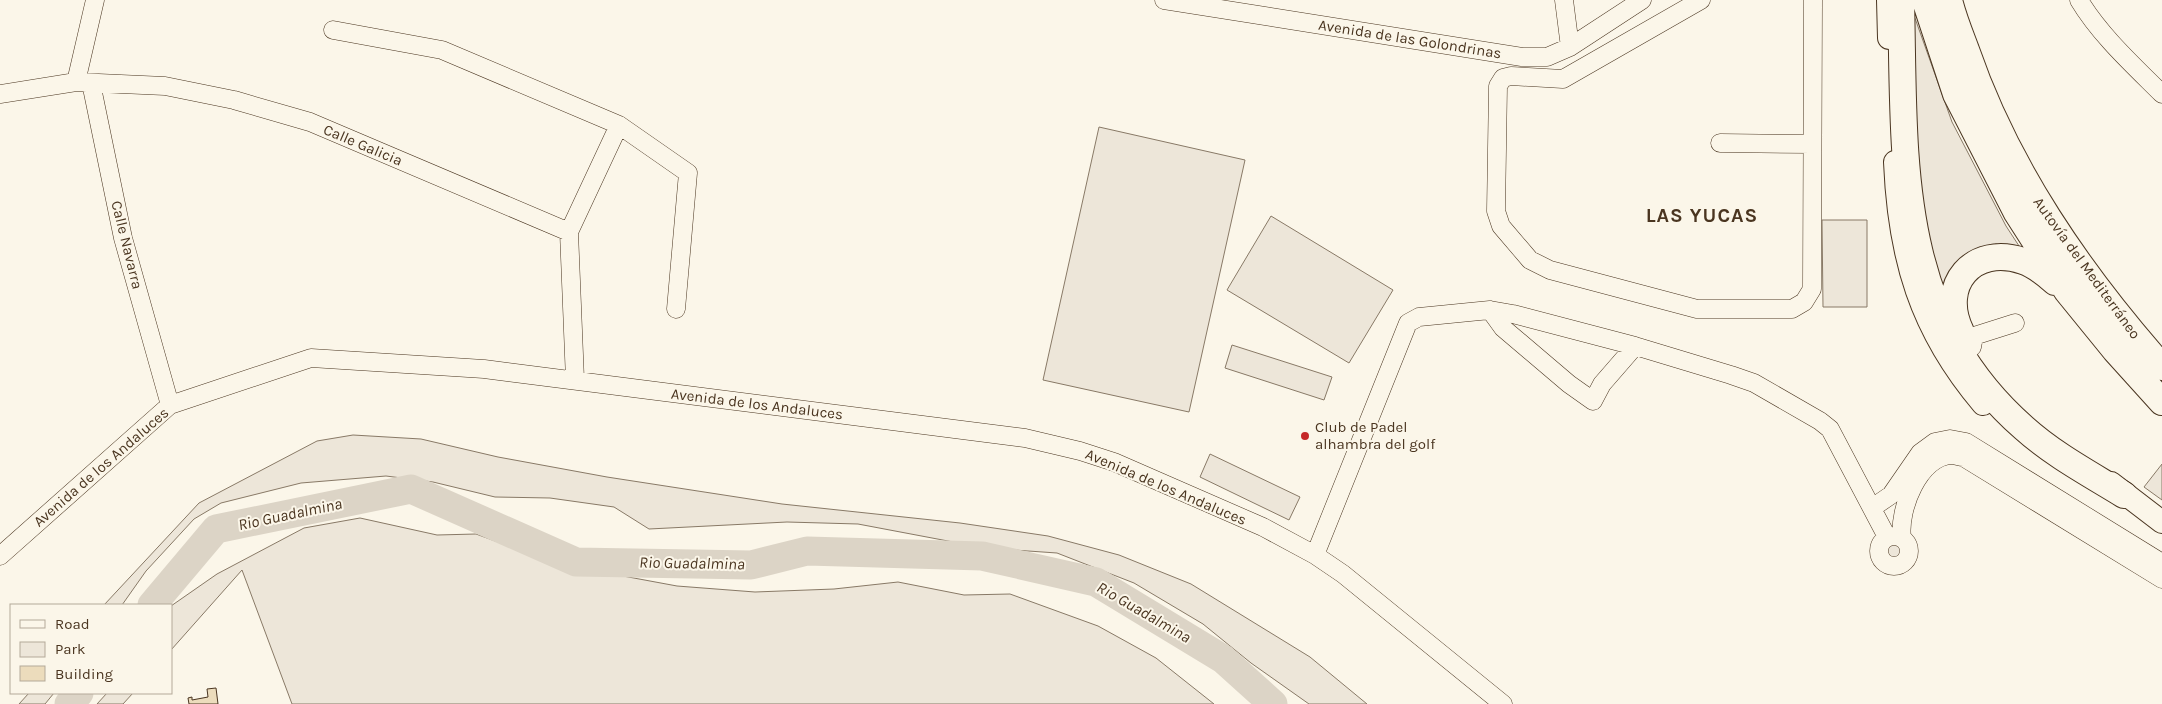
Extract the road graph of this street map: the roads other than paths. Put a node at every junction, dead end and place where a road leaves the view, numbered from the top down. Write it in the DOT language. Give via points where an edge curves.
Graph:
graph roads {
  1 [pos="95,0"];
  2 [pos="1172,0"];
  3 [pos="1564,0"];
  4 [pos="1642,0"];
  5 [pos="1701,0"];
  6 [pos="1813,0"];
  7 [pos="1888,0"];
  8 [pos="1902,0"];
  9 [pos="1925,0"];
  10 [pos="1949,0"];
  11 [pos="2079,0"];
  12 [pos="333,30"];
  13 [pos="1570,47"];
  14 [pos="84,82"];
  15 [pos="0,94"];
  16 [pos="2162,94"];
  17 [pos="619,124"];
  18 [pos="1720,143"];
  19 [pos="1812,144"];
  20 [pos="569,232"];
  21 [pos="2067,291"];
  22 [pos="676,309"];
  23 [pos="1490,310"];
  24 [pos="2015,323"];
  25 [pos="1635,346"];
  26 [pos="1972,347"];
  27 [pos="2162,367"];
  28 [pos="575,380"];
  29 [pos="2162,402"];
  30 [pos="170,405"];
  31 [pos="2024,429"];
  32 [pos="2090,465"];
  33 [pos="2124,495"];
  34 [pos="1872,508"];
  35 [pos="2162,522"];
  36 [pos="1315,555"];
  37 [pos="0,556"];
  38 [pos="2162,563"];
  39 [pos="2162,579"];
  40 [pos="1503,704"];
  1 -- 14 [label="street"];
  2 -- 13 [label="street, Avenida de las Golondrinas" via="1522,57 1547,57"];
  3 -- 13 [label="street"];
  4 -- 13 [label="street, Avenida de las Golondrinas"];
  5 -- 19 [label="street" via="1563,79 1503,78 1498,86 1496,211 1501,226 1530,260 1550,270 1696,309 1792,309 1804,302 1812,289"];
  6 -- 19 [label="street"];
  7 -- 31 [label="main road" via="1896,190 1909,271 1942,347 1964,380 2002,422"];
  8 -- 31 [label="highway" via="1906,161 1920,257 1933,298 1956,348 1985,389"];
  9 -- 21 [label="highway, Autovía del Mediterráneo" via="1956,94 2017,213"];
  10 -- 27 [label="highway, Autovía del Mediterráneo" via="1978,85 2014,162 2052,225 2120,320"];
  11 -- 16 [label="street" via="2088,15"];
  12 -- 17 [label="street" via="442,50"];
  14 -- 15 [label="street, Calle Galicia"];
  14 -- 20 [label="street, Calle Galicia" via="165,86 234,100 310,122"];
  14 -- 30 [label="street, Calle Navarra"];
  17 -- 20 [label="street"];
  17 -- 22 [label="street" via="688,173"];
  18 -- 19 [label="street"];
  20 -- 28 [label="street"];
  21 -- 26 [label="highway" via="2024,261 1991,258 1976,263 1962,275 1952,299 1956,322"];
  21 -- 29 [label="highway, Autovía del Mediterráneo"];
  23 -- 25 [label="street"];
  23 -- 25 [label="street" via="1503,328 1593,401 1602,384"];
  23 -- 36 [label="street" via="1419,317 1408,323"];
  24 -- 26 [label="street" via="1974,336"];
  25 -- 34 [label="street" via="1754,383 1820,421 1830,429"];
  26 -- 32 [label="highway" via="2006,389"];
  28 -- 30 [label="street, Avenida de los Andaluces" via="484,369 311,358"];
  28 -- 36 [label="street, Avenida de los Andaluces" via="1025,438 1080,451 1114,462 1254,523"];
  30 -- 37 [label="street, Avenida de los Andaluces"];
  31 -- 32 [label="main road" via="2041,434 2074,459"];
  31 -- 33 [label="highway"];
  32 -- 33 [label="main road"];
  33 -- 35 [label="main road"];
  34 -- 38 [label="street" via="1891,495 1920,452 1935,442 1950,439 1966,442"];
  34 -- 39 [label="street" via="1894,537 1913,485 1942,458 1952,455 1963,457"];
  36 -- 40 [label="street, Avenida de los Andaluces" via="1343,574"];
}
